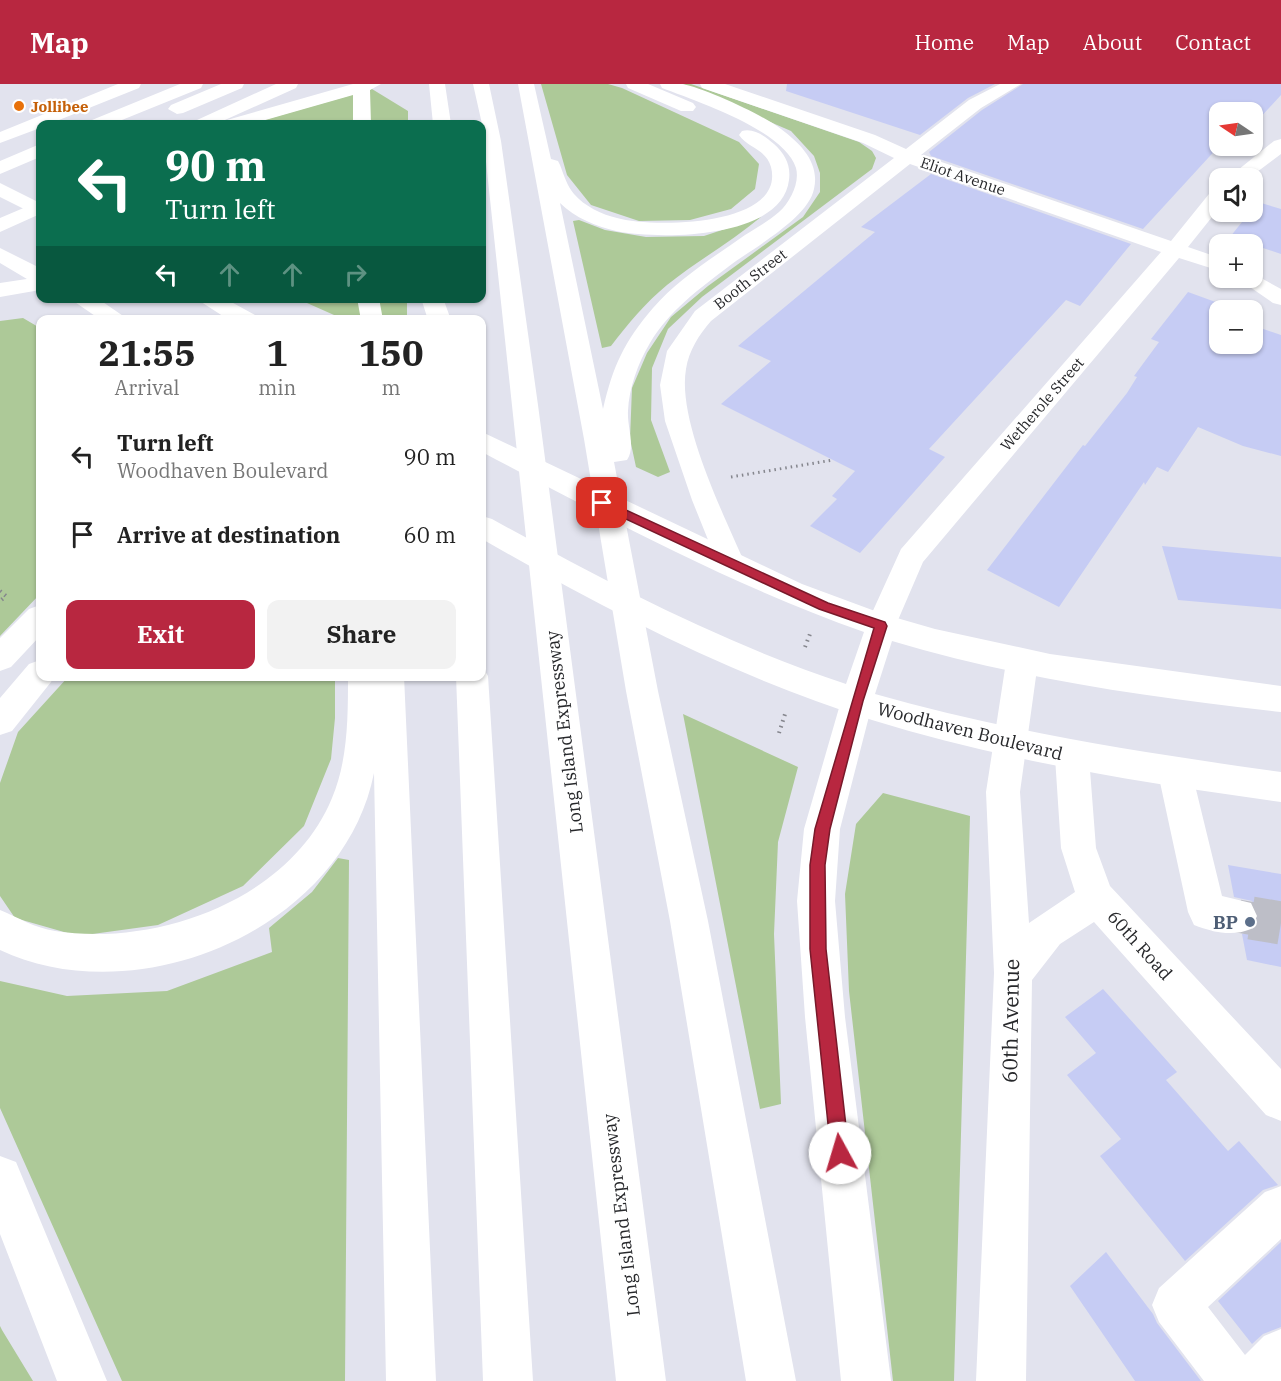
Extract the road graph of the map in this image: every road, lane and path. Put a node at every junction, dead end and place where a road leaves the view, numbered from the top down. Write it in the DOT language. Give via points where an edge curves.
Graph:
graph roads {
  1 [pos="133,84"];
  2 [pos="195,84"];
  3 [pos="236,84"];
  4 [pos="290,84"];
  5 [pos="361,84"];
  6 [pos="373,84"];
  7 [pos="481,84"];
  8 [pos="526,84"];
  9 [pos="634,84"];
  10 [pos="668,84"];
  11 [pos="708,84"];
  12 [pos="1013,84"];
  13 [pos="438,91"];
  14 [pos="44,120"];
  15 [pos="108,120"];
  16 [pos="151,120"];
  17 [pos="212,120"];
  18 [pos="247,120"];
  19 [pos="362,120"];
  20 [pos="442,120"];
  21 [pos="36,123"];
  22 [pos="537,133"];
  23 [pos="0,138"];
  24 [pos="1281,145"];
  25 [pos="36,152"];
  26 [pos="908,156"];
  27 [pos="0,168"];
  28 [pos="1250,168"];
  29 [pos="36,172"];
  30 [pos="4,191"];
  31 [pos="36,207"];
  32 [pos="1209,207"];
  33 [pos="36,210"];
  34 [pos="0,226"];
  35 [pos="1175,249"];
  36 [pos="0,254"];
  37 [pos="1209,261"];
  38 [pos="36,275"];
  39 [pos="36,286"];
  40 [pos="1263,287"];
  41 [pos="0,290"];
  42 [pos="1281,298"];
  43 [pos="89,303"];
  44 [pos="215,303"];
  45 [pos="109,315"];
  46 [pos="238,315"];
  47 [pos="486,443"];
  48 [pos="607,443"];
  49 [pos="833,460"];
  50 [pos="730,477"];
  51 [pos="486,528"];
  52 [pos="731,564"];
  53 [pos="0,591"];
  54 [pos="0,601"];
  55 [pos="36,621"];
  56 [pos="881,626"];
  57 [pos="0,658"];
  58 [pos="1022,662"];
  59 [pos="36,678"];
  60 [pos="364,681"];
  61 [pos="388,681"];
  62 [pos="472,681"];
  63 [pos="1281,699"];
  64 [pos="857,701"];
  65 [pos="786,709"];
  66 [pos="0,721"];
  67 [pos="779,733"];
  68 [pos="1009,743"];
  69 [pos="1072,757"];
  70 [pos="1175,772"];
  71 [pos="1281,787"];
  72 [pos="1097,899"];
  73 [pos="1238,916"];
  74 [pos="0,929"];
  75 [pos="1012,973"];
  76 [pos="1281,1100"];
  77 [pos="0,1178"];
  78 [pos="1281,1208"];
  79 [pos="1281,1353"];
  80 [pos="82,1381"];
  81 [pos="411,1381"];
  82 [pos="508,1381"];
  83 [pos="641,1381"];
  84 [pos="771,1381"];
  85 [pos="866,1381"];
  86 [pos="1001,1381"];
  87 [pos="1235,1381"];
  88 [pos="1254,1381"];
  1 -- 14 [label="main road"];
  2 -- 15 [label="main road"];
  3 -- 16 [label="main road"];
  4 -- 17 [label="main road"];
  5 -- 19 [label="main road"];
  6 -- 18 [label="main road"];
  7 -- 83 [label="main road, Long Island Expressway" via="526,405"];
  8 -- 22 [label="main road"];
  9 -- 22 [label="main road" via="740,130 766,146 780,165 777,192 756,211 719,225 656,230 616,225 597,218 563,194"];
  10 -- 48 [label="main road" via="779,135 801,155 807,186 787,216 679,295 639,338 618,389"];
  11 -- 26 [label="main road, Eliot Avenue"];
  12 -- 26 [label="main road, Booth Street" via="975,104"];
  13 -- 20 [label="main road"];
  21 -- 23 [label="main road"];
  22 -- 48 [label="main road"];
  24 -- 28 [label="main road"];
  25 -- 27 [label="main road"];
  26 -- 35 [label="main road, Eliot Avenue"];
  26 -- 52 [label="main road, Booth Street" via="703,316 680,344 673,372 673,411"];
  29 -- 30 [label="main road"];
  30 -- 31 [label="main road"];
  32 -- 35 [label="main road, Wetherole Street"];
  33 -- 34 [label="main road"];
  35 -- 37 [label="main road, Eliot Avenue"];
  35 -- 56 [label="main road, Wetherole Street" via="911,557"];
  36 -- 38 [label="main road"];
  39 -- 41 [label="main road"];
  40 -- 42 [label="main road"];
  43 -- 45 [label="main road"];
  44 -- 46 [label="main road"];
  47 -- 52 [label="main road" via="622,514"];
  48 -- 84 [label="main road"];
  49 -- 50 [label="path"];
  51 -- 64 [label="main road, Woodhaven Boulevard" via="578,582 640,612 771,670"];
  52 -- 56 [label="main road" via="823,606"];
  53 -- 54 [label="path" via="6,596"];
  55 -- 57 [label="main road"];
  56 -- 58 [label="main road"];
  56 -- 64 [label="main road, Wetherole Street"];
  58 -- 63 [label="main road"];
  58 -- 68 [label="main road, 60th Avenue"];
  59 -- 66 [label="main road"];
  60 -- 74 [label="main road" via="363,751 347,803 314,858 264,903 203,936 134,953 66,952 36,946"];
  61 -- 81 [label="main road"];
  62 -- 82 [label="main road"];
  64 -- 68 [label="main road, Woodhaven Boulevard"];
  64 -- 85 [label="main road, Wetherole Street" via="822,829 816,901 823,1005"];
  65 -- 67 [label="path"];
  68 -- 69 [label="main road, Woodhaven Boulevard"];
  68 -- 75 [label="main road, 60th Avenue" via="1003,792"];
  69 -- 70 [label="main road, Woodhaven Boulevard"];
  69 -- 72 [label="main road, 60th Road" via="1077,845 1084,878"];
  70 -- 71 [label="main road, Woodhaven Boulevard"];
  70 -- 73 [label="main road" via="1207,912"];
  72 -- 75 [label="main road" via="1047,931"];
  72 -- 76 [label="main road, 60th Road"];
  75 -- 86 [label="main road, 60th Avenue"];
  77 -- 80 [label="main road"];
  78 -- 87 [label="main road" via="1176,1305"];
  79 -- 88 [label="main road"];
}
